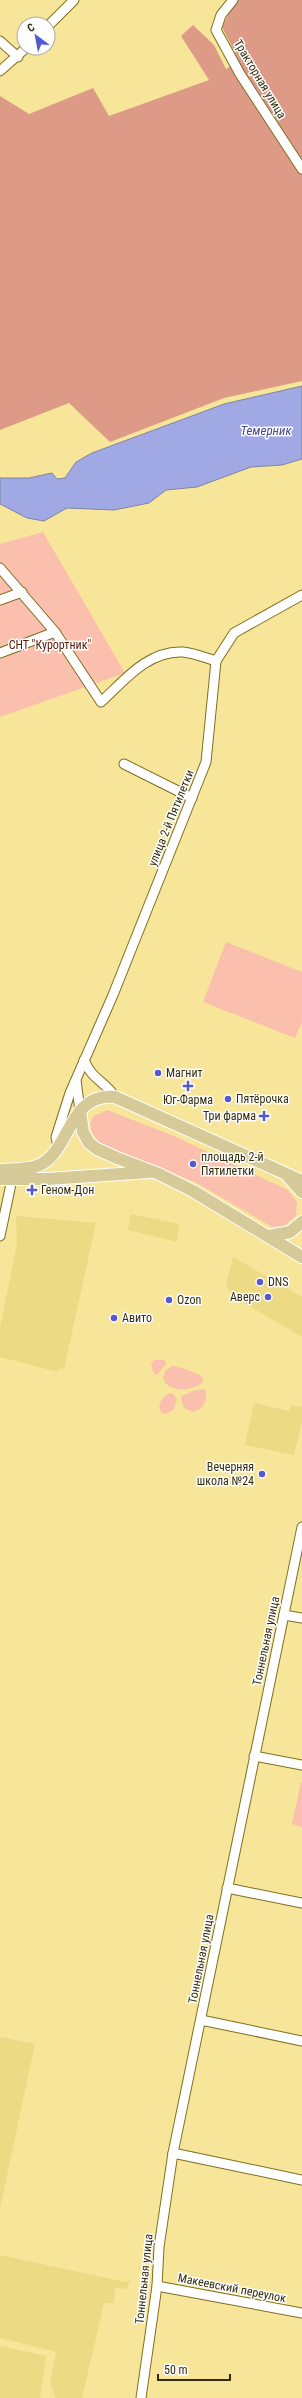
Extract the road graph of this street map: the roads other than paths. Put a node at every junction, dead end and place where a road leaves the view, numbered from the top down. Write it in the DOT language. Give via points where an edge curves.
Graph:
graph roads {
  1 [pos="74,0"];
  2 [pos="233,0"];
  3 [pos="56,18"];
  4 [pos="0,41"];
  5 [pos="18,57"];
  6 [pos="0,71"];
  7 [pos="302,169"];
  8 [pos="0,568"];
  9 [pos="22,592"];
  10 [pos="302,595"];
  11 [pos="0,600"];
  12 [pos="55,632"];
  13 [pos="0,653"];
  14 [pos="216,661"];
  15 [pos="124,764"];
  16 [pos="192,798"];
  17 [pos="84,1060"];
  18 [pos="76,1078"];
  19 [pos="115,1097"];
  20 [pos="80,1111"];
  21 [pos="58,1146"];
  22 [pos="0,1170"];
  23 [pos="154,1172"];
  24 [pos="10,1176"];
  25 [pos="287,1176"];
  26 [pos="302,1181"];
  27 [pos="302,1192"];
  28 [pos="302,1222"];
  29 [pos="0,1236"];
  30 [pos="269,1236"];
  31 [pos="302,1257"];
  32 [pos="302,1527"];
  33 [pos="284,1615"];
  34 [pos="302,1618"];
  35 [pos="254,1756"];
  36 [pos="302,1765"];
  37 [pos="227,1888"];
  38 [pos="302,1903"];
  39 [pos="201,2020"];
  40 [pos="302,2041"];
  41 [pos="173,2153"];
  42 [pos="302,2180"];
  43 [pos="157,2286"];
  44 [pos="302,2313"];
  45 [pos="141,2398"];
  1 -- 3 [label="street"];
  2 -- 7 [label="street, Тракторная улица" via="221,15 216,30 240,74"];
  4 -- 5 [label="street"];
  5 -- 6 [label="street"];
  8 -- 9 [label="street"];
  9 -- 11 [label="street"];
  9 -- 12 [label="street"];
  10 -- 14 [label="street, улица 2-й Пятилетки" via="234,633"];
  12 -- 13 [label="street"];
  12 -- 14 [label="street" via="101,702 141,664 166,653 184,652"];
  14 -- 16 [label="street, улица 2-й Пятилетки" via="206,762"];
  15 -- 16 [label="street"];
  16 -- 17 [label="street, улица 2-й Пятилетки"];
  17 -- 18 [label="street, улица 2-й Пятилетки"];
  17 -- 19 [label="street" via="94,1077 111,1090"];
  18 -- 20 [label="street"];
  18 -- 21 [label="street, улица 2-й Пятилетки" via="56,1137"];
  19 -- 20 [label="main road" via="99,1098"];
  19 -- 25 [label="main road"];
  20 -- 21 [label="main road"];
  20 -- 23 [label="main road" via="80,1125 90,1143 117,1158"];
  21 -- 24 [label="main road" via="49,1158 37,1166"];
  22 -- 24 [label="main road"];
  23 -- 24 [label="main road" via="48,1179"];
  23 -- 30 [label="main road" via="202,1196"];
  24 -- 29 [label="street"];
  25 -- 26 [label="main road"];
  25 -- 27 [label="main road"];
  28 -- 30 [label="main road" via="290,1232"];
  30 -- 31 [label="main road"];
  32 -- 33 [label="street, Тоннельная улица"];
  33 -- 34 [label="street"];
  33 -- 35 [label="street, Тоннельная улица"];
  35 -- 36 [label="street"];
  35 -- 37 [label="street, Тоннельная улица"];
  37 -- 38 [label="street"];
  37 -- 39 [label="street, Тоннельная улица"];
  39 -- 40 [label="street"];
  39 -- 41 [label="street, Тоннельная улица"];
  41 -- 42 [label="street"];
  41 -- 43 [label="street, Тоннельная улица" via="159,2247"];
  43 -- 44 [label="street, Макеевский переулок"];
  43 -- 45 [label="street, Тоннельная улица"];
}
